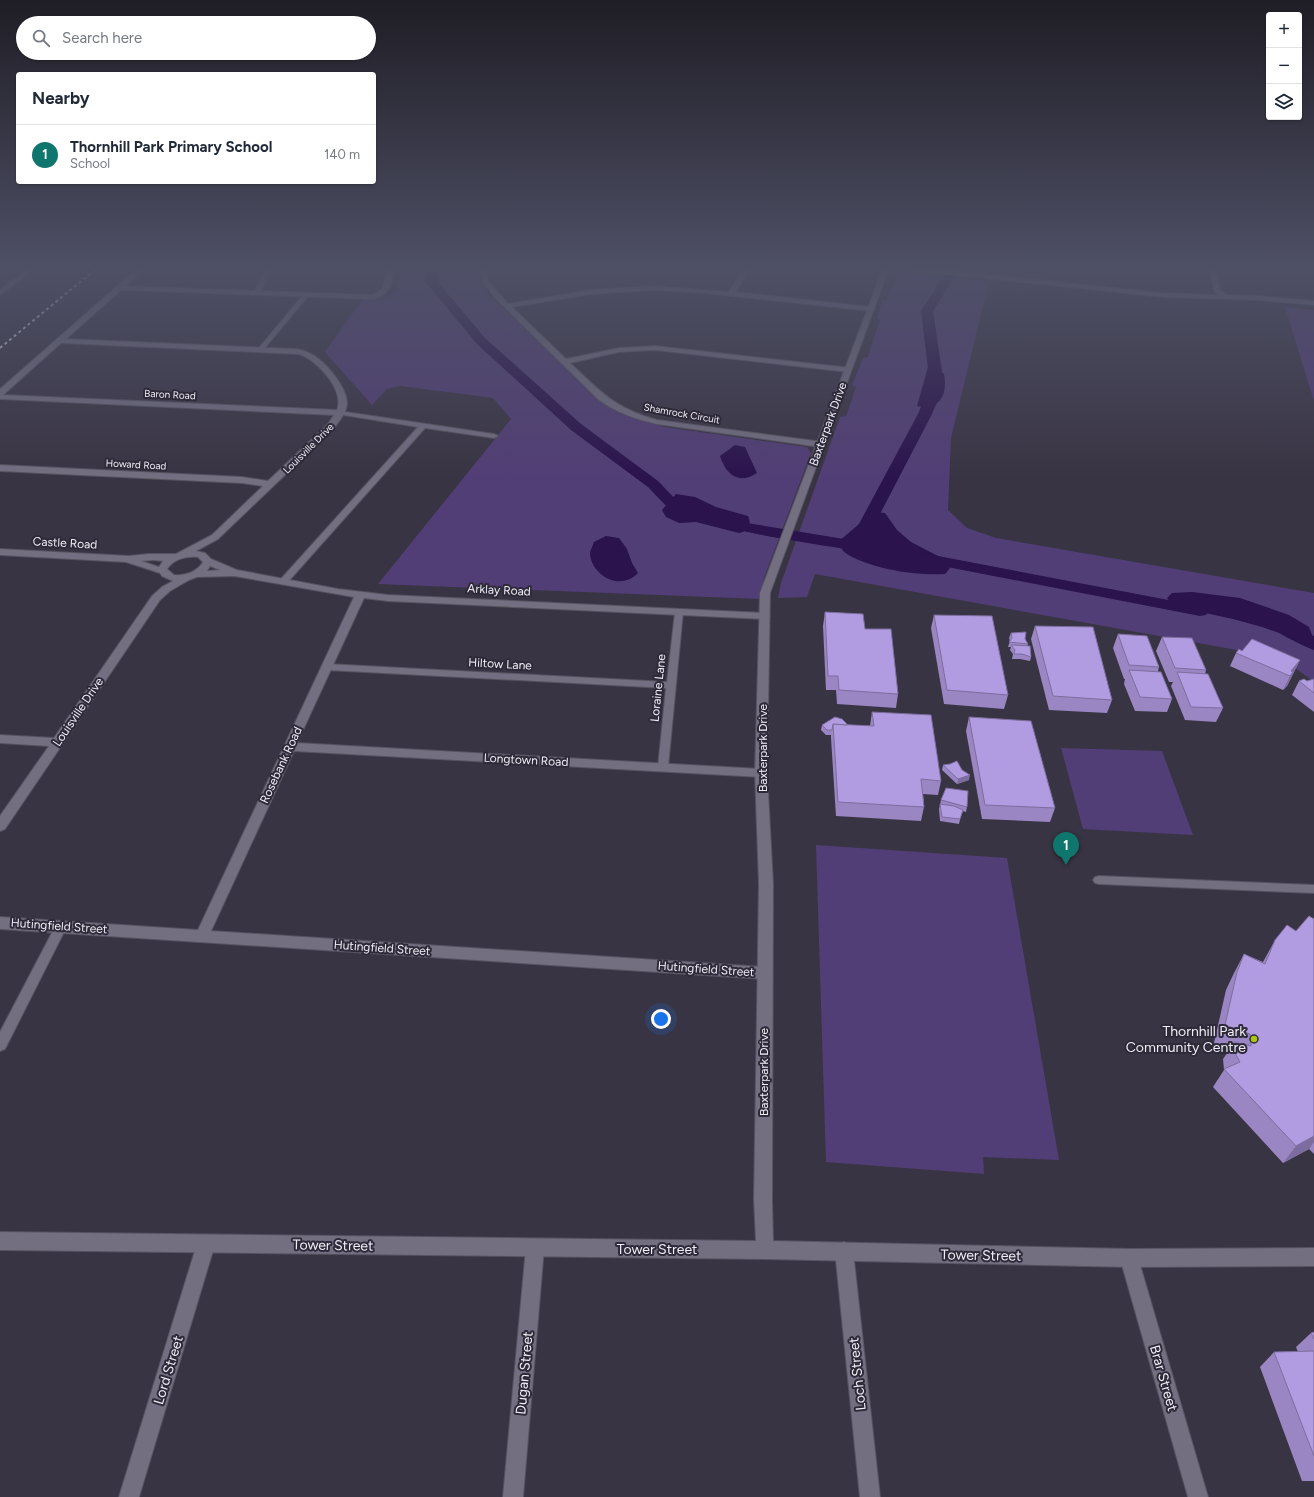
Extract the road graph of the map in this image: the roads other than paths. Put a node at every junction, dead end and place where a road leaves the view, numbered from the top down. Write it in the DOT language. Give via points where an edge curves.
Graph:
graph roads {
  1 [pos="64,338"];
  2 [pos="271,338"];
  3 [pos="539,338"];
  4 [pos="860,338"];
  5 [pos="60,341"];
  6 [pos="262,349"];
  7 [pos="564,362"];
  8 [pos="848,370"];
  9 [pos="0,393"];
  10 [pos="0,397"];
  11 [pos="339,413"];
  12 [pos="424,425"];
  13 [pos="494,436"];
  14 [pos="820,444"];
  15 [pos="0,468"];
  16 [pos="270,484"];
  17 [pos="216,537"];
  18 [pos="1,553"];
  19 [pos="177,556"];
  20 [pos="129,559"];
  21 [pos="207,560"];
  22 [pos="163,572"];
  23 [pos="234,573"];
  24 [pos="196,574"];
  25 [pos="186,578"];
  26 [pos="283,582"];
  27 [pos="360,595"];
  28 [pos="156,598"];
  29 [pos="679,612"];
  30 [pos="764,616"];
  31 [pos="327,667"];
  32 [pos="672,685"];
  33 [pos="0,739"];
  34 [pos="57,742"];
  35 [pos="290,747"];
  36 [pos="663,767"];
  37 [pos="762,773"];
  38 [pos="0,826"];
  39 [pos="1099,880"];
  40 [pos="1314,889"];
  41 [pos="0,923"];
  42 [pos="61,926"];
  43 [pos="202,936"];
  44 [pos="765,973"];
  45 [pos="0,1045"];
  46 [pos="0,1241"];
  47 [pos="206,1244"];
  48 [pos="535,1248"];
  49 [pos="765,1250"];
  50 [pos="844,1251"];
  51 [pos="1314,1257"];
  52 [pos="1129,1258"];
  53 [pos="129,1497"];
  54 [pos="513,1497"];
  55 [pos="870,1497"];
  56 [pos="1198,1497"];
  1 -- 5 [label="street"];
  2 -- 6 [label="lane"];
  3 -- 7 [label="street, Shamrock Circuit"];
  4 -- 8 [label="street, Baxterpark Drive"];
  5 -- 6 [label="street, Louisville Drive"];
  5 -- 9 [label="street"];
  6 -- 11 [label="street, Louisville Drive" via="301,352 314,359 341,391 343,404"];
  7 -- 8 [label="street" via="619,350 659,348"];
  7 -- 14 [label="street, Shamrock Circuit" via="608,403 635,416 668,424"];
  8 -- 14 [label="street, Baxterpark Drive"];
  10 -- 11 [label="street, Baron Road"];
  11 -- 12 [label="lane"];
  11 -- 16 [label="street, Louisville Drive" via="331,426"];
  12 -- 13 [label="lane"];
  12 -- 26 [label="lane"];
  14 -- 30 [label="street, Baxterpark Drive" via="765,593"];
  15 -- 16 [label="street, Howard Road" via="242,480"];
  16 -- 17 [label="street, Louisville Drive"];
  17 -- 19 [label="street, Louisville Drive"];
  17 -- 21 [label="street, Louisville Drive"];
  18 -- 20 [label="street, Castle Road"];
  19 -- 20 [label="street, Castle Road"];
  19 -- 21 [label="street, Castle Road" via="196,554"];
  19 -- 22 [label="street" via="164,565"];
  20 -- 22 [label="street, Castle Road"];
  21 -- 23 [label="street, Arklay Road"];
  21 -- 24 [label="street, Louisville Drive" via="206,566"];
  22 -- 25 [label="street, Castle Road" via="174,578"];
  22 -- 28 [label="street, Louisville Drive"];
  23 -- 24 [label="street, Arklay Road"];
  23 -- 26 [label="street, Arklay Road"];
  24 -- 25 [label="street, Louisville Drive"];
  25 -- 28 [label="street, Louisville Drive"];
  26 -- 27 [label="street, Arklay Road"];
  27 -- 29 [label="street, Arklay Road"];
  27 -- 31 [label="street, Rosebank Road"];
  28 -- 34 [label="street, Louisville Drive"];
  29 -- 30 [label="street, Arklay Road"];
  29 -- 32 [label="lane, Loraine Lane"];
  30 -- 37 [label="street, Baxterpark Drive"];
  31 -- 32 [label="lane, Hiltow Lane"];
  31 -- 35 [label="street, Rosebank Road"];
  32 -- 36 [label="lane, Loraine Lane"];
  33 -- 34 [label="street"];
  34 -- 38 [label="street, Louisville Drive"];
  35 -- 36 [label="street, Longtown Road"];
  35 -- 43 [label="street, Rosebank Road"];
  36 -- 37 [label="street, Longtown Road"];
  37 -- 44 [label="street, Baxterpark Drive" via="766,884"];
  39 -- 40 [label="lane"];
  41 -- 42 [label="street, Hutingfield Street"];
  42 -- 43 [label="street, Hutingfield Street"];
  42 -- 45 [label="lane"];
  43 -- 44 [label="street, Hutingfield Street"];
  44 -- 49 [label="street, Baxterpark Drive"];
  46 -- 47 [label="street, Tower Street"];
  47 -- 48 [label="street, Tower Street"];
  47 -- 53 [label="street, Lord Street"];
  48 -- 49 [label="street, Tower Street"];
  48 -- 54 [label="street, Dugan Street"];
  49 -- 50 [label="street, Tower Street"];
  50 -- 52 [label="street, Tower Street"];
  50 -- 55 [label="street, Loch Street"];
  51 -- 52 [label="street, Tower Street"];
  52 -- 56 [label="street, Brar Street"];
}
